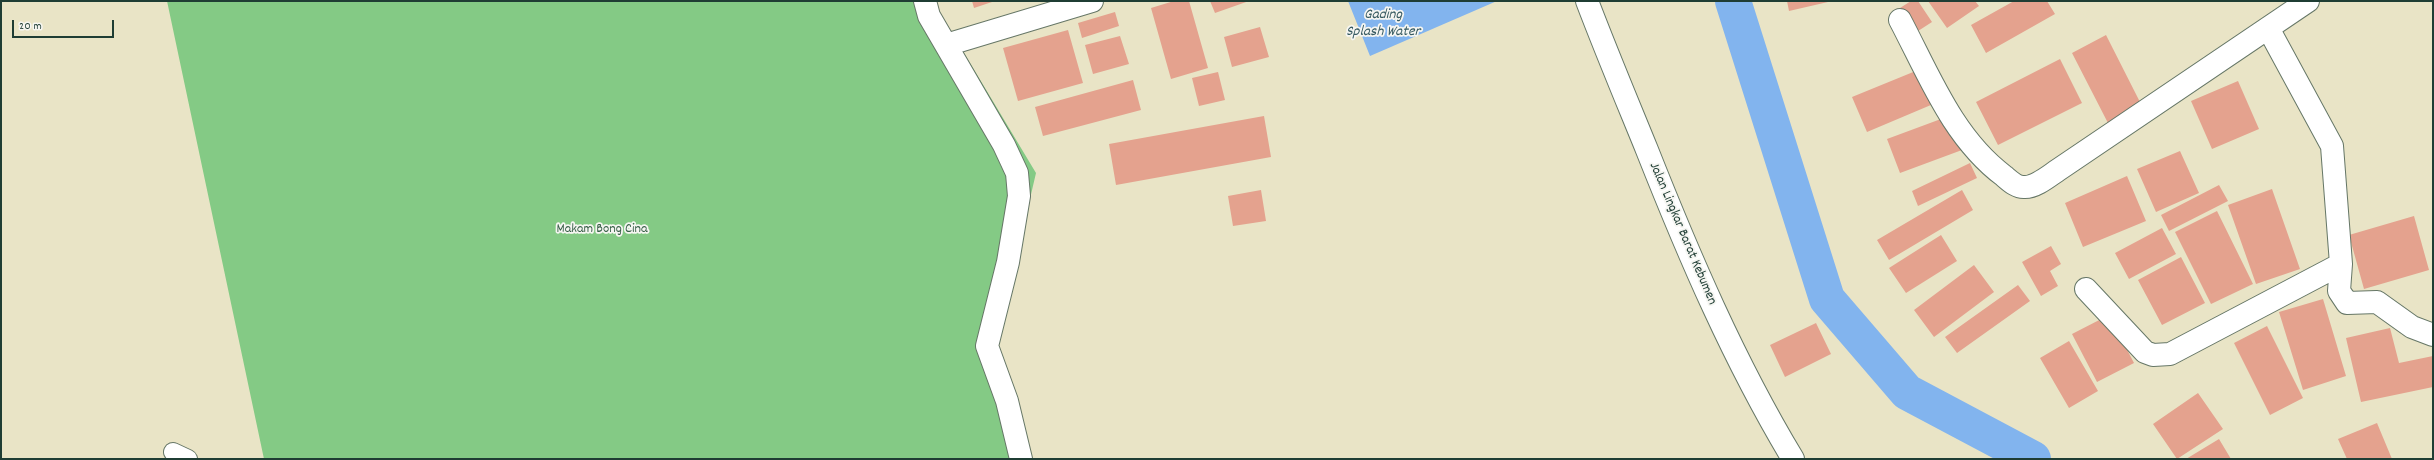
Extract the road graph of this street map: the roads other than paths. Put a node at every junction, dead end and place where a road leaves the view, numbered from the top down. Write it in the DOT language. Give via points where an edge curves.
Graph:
graph roads {
  1 [pos="925,1"];
  2 [pos="1092,1"];
  3 [pos="1587,1"];
  4 [pos="2308,1"];
  5 [pos="1900,20"];
  6 [pos="2268,28"];
  7 [pos="946,45"];
  8 [pos="2341,264"];
  9 [pos="2086,289"];
  10 [pos="2433,335"];
  11 [pos="1021,459"];
  12 [pos="1793,459"];
  1 -- 7 [label="street" via="929,16"];
  2 -- 7 [label="street"];
  3 -- 12 [label="street, Jalan Lingkar Barat Kebumen" via="1687,251 1740,364"];
  4 -- 6 [label="street"];
  5 -- 6 [label="street" via="1958,129 1990,166 2016,185 2025,187 2034,185 2058,170"];
  6 -- 8 [label="street" via="2332,146"];
  7 -- 11 [label="street" via="1004,145 1017,173 1019,196 1008,262 986,346 1006,400"];
  8 -- 9 [label="street" via="2170,354 2162,355 2145,352"];
  8 -- 10 [label="street" via="2339,291 2347,304 2369,301 2383,304 2412,327"];
}
